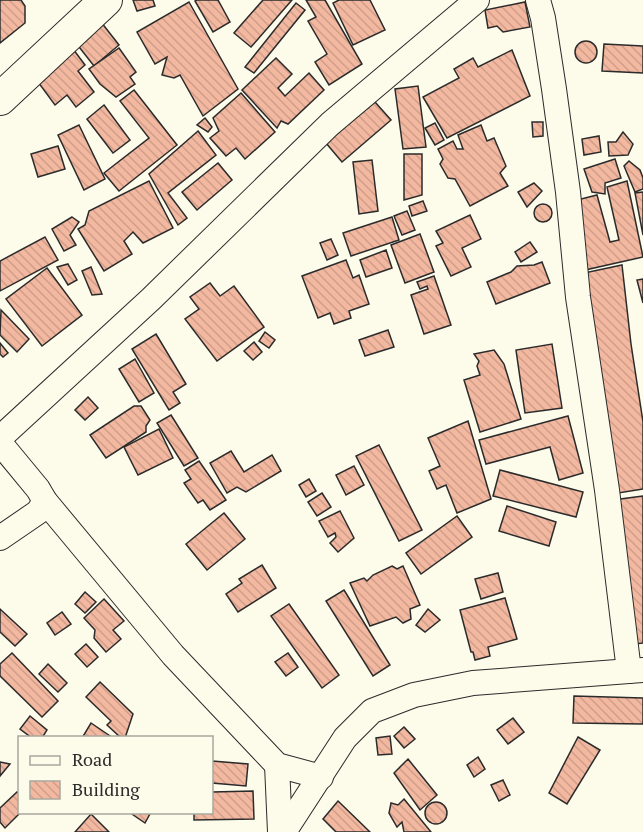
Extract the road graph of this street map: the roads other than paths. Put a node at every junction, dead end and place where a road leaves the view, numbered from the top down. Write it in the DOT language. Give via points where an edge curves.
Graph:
graph roads {
  1 [pos="106,0"];
  2 [pos="477,0"];
  3 [pos="538,0"];
  4 [pos="0,99"];
  5 [pos="0,438"];
  6 [pos="0,443"];
  7 [pos="45,501"];
  8 [pos="0,538"];
  9 [pos="636,671"];
  10 [pos="277,765"];
  11 [pos="321,777"];
  12 [pos="282,832"];
  1 -- 4 [label="street"];
  2 -- 5 [label="street" via="330,124 151,299"];
  3 -- 9 [label="street" via="568,192 578,297"];
  6 -- 7 [label="street"];
  7 -- 8 [label="street" via="38,512"];
  7 -- 10 [label="street" via="173,655"];
  9 -- 11 [label="street" via="473,683 414,695 372,711 345,738"];
  10 -- 11 [label="street"];
  10 -- 12 [label="street"];
  11 -- 12 [label="street"];
}
